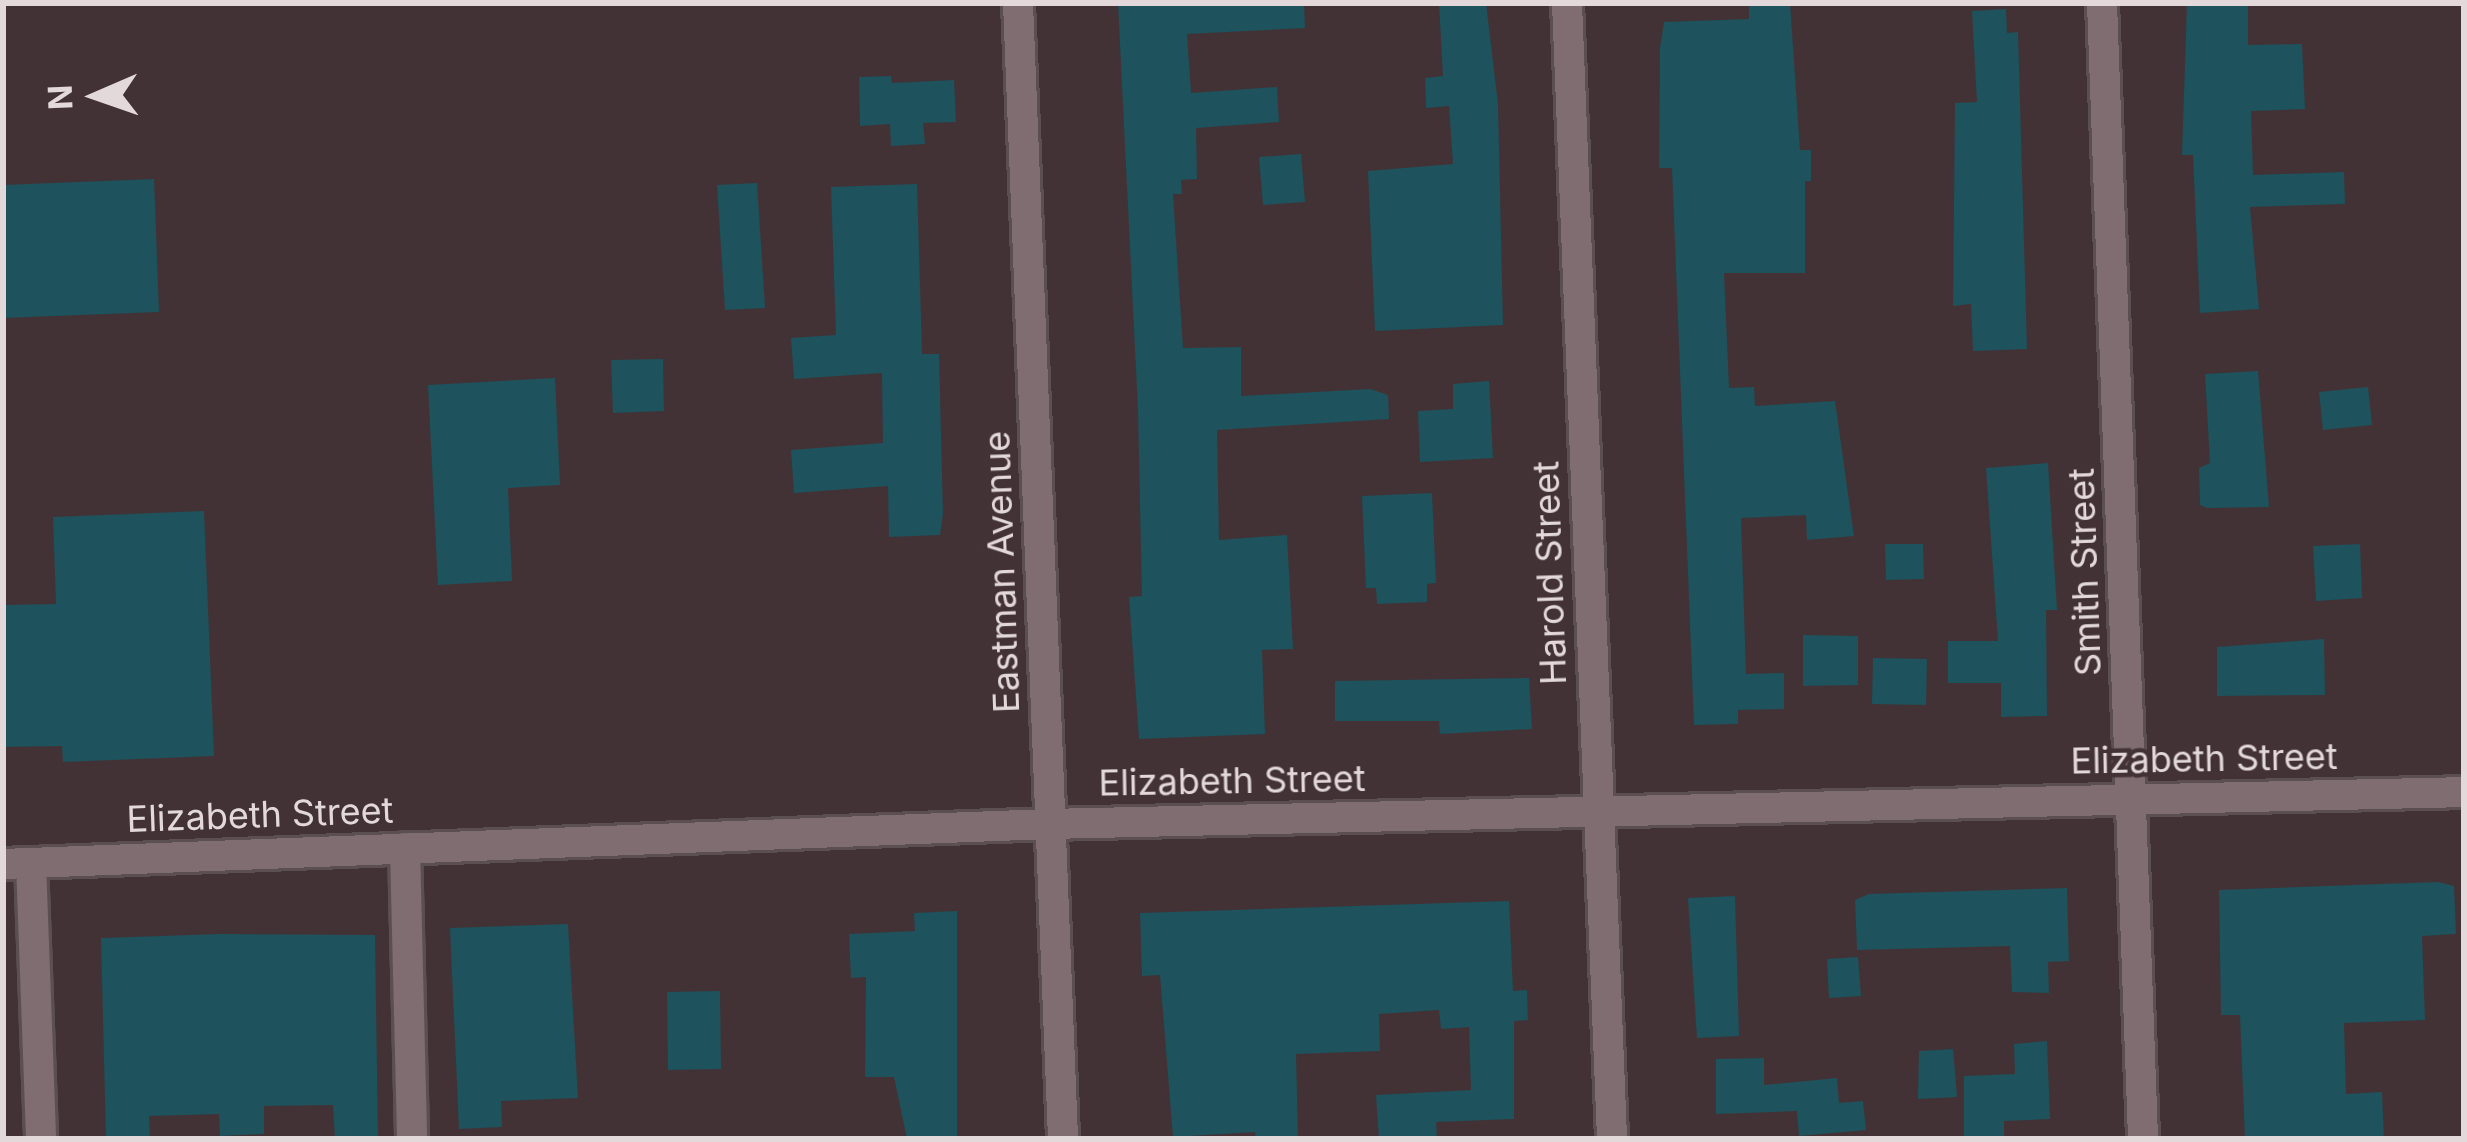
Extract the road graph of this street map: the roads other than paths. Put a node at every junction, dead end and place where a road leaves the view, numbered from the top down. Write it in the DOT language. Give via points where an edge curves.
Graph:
graph roads {
  1 [pos="1018,3"];
  2 [pos="1567,3"];
  3 [pos="2102,3"];
  4 [pos="2464,792"];
  5 [pos="2133,799"];
  6 [pos="1599,812"];
  7 [pos="1048,824"];
  8 [pos="405,848"];
  9 [pos="17,864"];
  10 [pos="41,1139"];
  11 [pos="412,1139"];
  12 [pos="1063,1139"];
  13 [pos="1612,1139"];
  14 [pos="2143,1139"];
  1 -- 7 [label="street, Eastman Avenue"];
  2 -- 6 [label="street, Harold Street"];
  3 -- 5 [label="street, Smith Street"];
  4 -- 5 [label="street, Elizabeth Street"];
  5 -- 6 [label="street, Elizabeth Street"];
  5 -- 14 [label="street, Smith Street"];
  6 -- 7 [label="street, Elizabeth Street"];
  6 -- 13 [label="street, Harold Street"];
  7 -- 8 [label="street, Elizabeth Street"];
  7 -- 12 [label="street, Eastman Avenue"];
  8 -- 9 [label="street, Elizabeth Street"];
  8 -- 11 [label="street"];
  9 -- 10 [label="street"];
}
